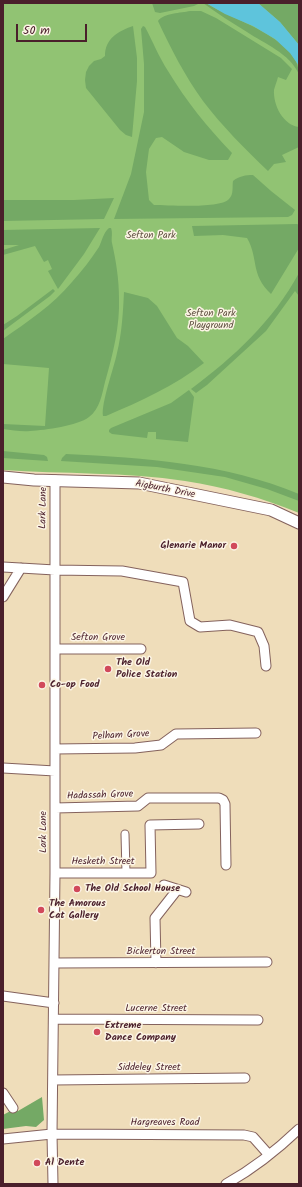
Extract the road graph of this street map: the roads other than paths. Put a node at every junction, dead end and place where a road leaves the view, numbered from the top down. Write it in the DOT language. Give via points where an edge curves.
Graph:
graph roads {
  1 [pos="3,477"];
  2 [pos="55,480"];
  3 [pos="299,523"];
  4 [pos="3,567"];
  5 [pos="21,568"];
  6 [pos="55,570"];
  7 [pos="3,597"];
  8 [pos="141,648"];
  9 [pos="55,649"];
  10 [pos="266,666"];
  11 [pos="256,733"];
  12 [pos="55,749"];
  13 [pos="3,768"];
  14 [pos="55,771"];
  15 [pos="55,808"];
  16 [pos="199,824"];
  17 [pos="126,834"];
  18 [pos="226,865"];
  19 [pos="56,873"];
  20 [pos="126,873"];
  21 [pos="164,885"];
  22 [pos="267,962"];
  23 [pos="54,963"];
  24 [pos="156,963"];
  25 [pos="3,996"];
  26 [pos="54,1003"];
  27 [pos="54,1020"];
  28 [pos="258,1020"];
  29 [pos="245,1078"];
  30 [pos="53,1080"];
  31 [pos="3,1093"];
  32 [pos="13,1108"];
  33 [pos="299,1129"];
  34 [pos="52,1134"];
  35 [pos="3,1140"];
  36 [pos="269,1155"];
  37 [pos="53,1184"];
  38 [pos="226,1184"];
  1 -- 2 [label="street, Aigburth Drive"];
  2 -- 3 [label="street, Aigburth Drive" via="139,483 271,510"];
  2 -- 6 [label="street, Lark Lane"];
  4 -- 5 [label="street"];
  5 -- 6 [label="street"];
  5 -- 7 [label="street"];
  6 -- 9 [label="street, Lark Lane"];
  6 -- 10 [label="street" via="122,571 182,582 190,620 200,628 230,625 258,632 264,646"];
  8 -- 9 [label="street, Sefton Grove"];
  9 -- 12 [label="street, Lark Lane"];
  11 -- 12 [label="street, Pelham Grove" via="176,734 161,744 135,748"];
  12 -- 14 [label="street, Lark Lane"];
  13 -- 14 [label="street"];
  14 -- 15 [label="street, Lark Lane"];
  15 -- 18 [label="street, Hadassah Grove" via="138,806 148,798 219,798 225,804"];
  15 -- 19 [label="street, Lark Lane"];
  16 -- 20 [label="street, Hesketh Street" via="150,825 151,873"];
  17 -- 20 [label="street"];
  19 -- 20 [label="street, Hesketh Street"];
  19 -- 23 [label="street, Lark Lane"];
  21 -- 24 [label="street" via="182,891 155,918"];
  22 -- 24 [label="street, Bickerton Street"];
  23 -- 24 [label="street, Bickerton Street"];
  23 -- 26 [label="street, Lark Lane"];
  25 -- 26 [label="street"];
  26 -- 27 [label="street, Lark Lane"];
  27 -- 28 [label="street, Lucerne Street"];
  27 -- 30 [label="street, Lark Lane"];
  29 -- 30 [label="street, Siddeley Street"];
  30 -- 34 [label="street, Lark Lane"];
  31 -- 32 [label="street"];
  33 -- 36 [label="street"];
  34 -- 35 [label="street, Hargreaves Road"];
  34 -- 36 [label="street, Hargreaves Road" via="244,1135 253,1138"];
  34 -- 37 [label="street, Lark Lane"];
  36 -- 38 [label="street"];
}
